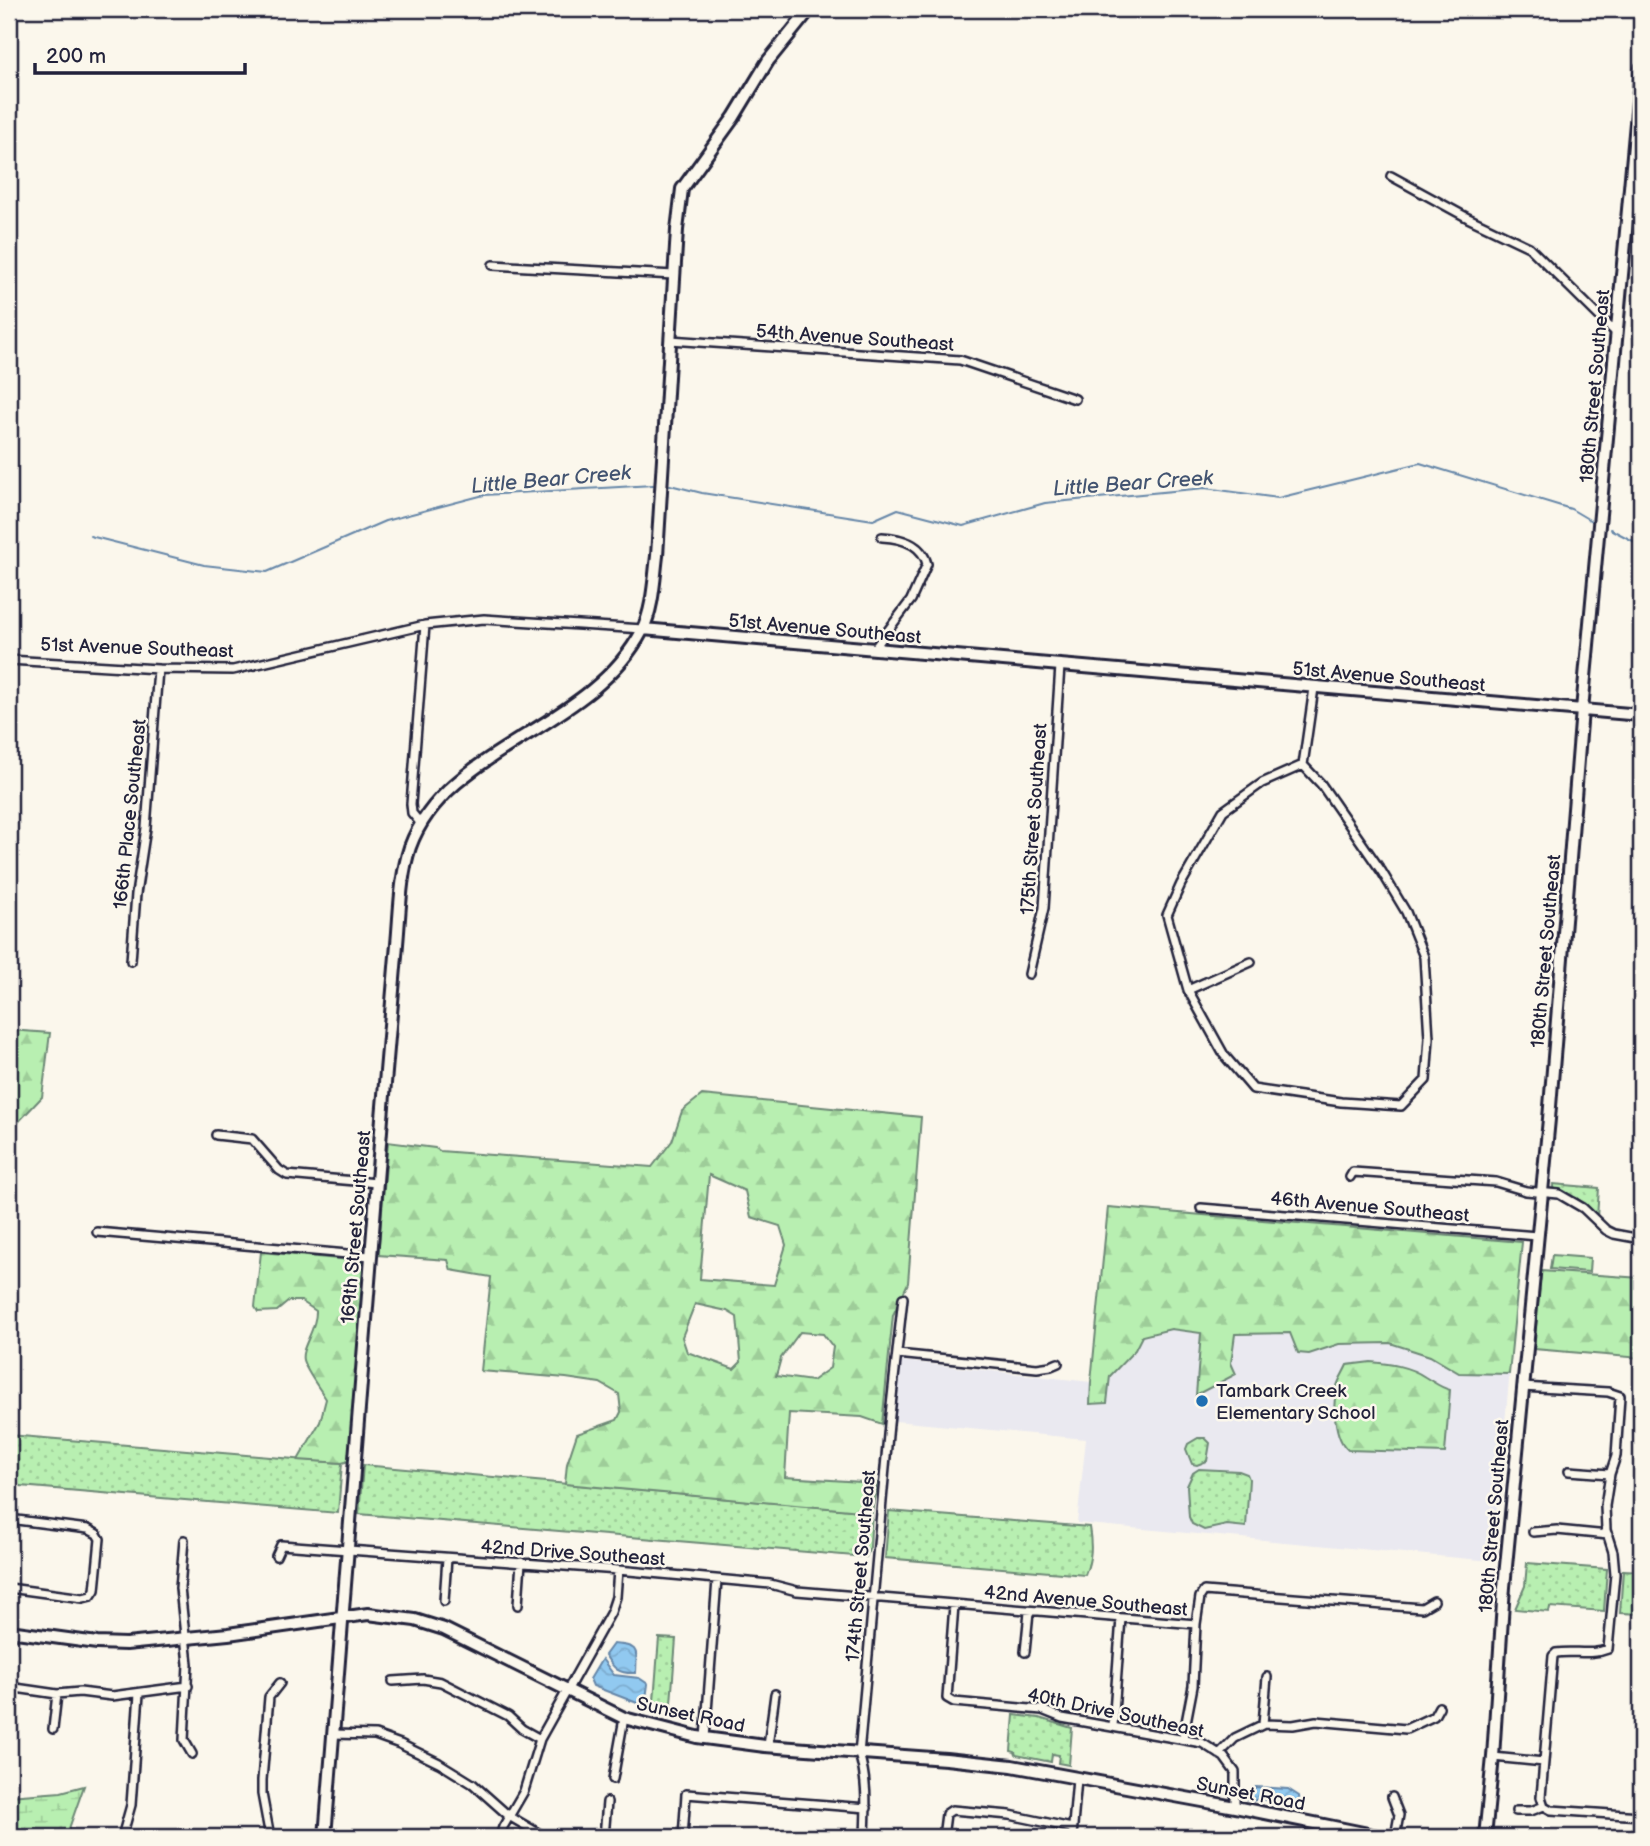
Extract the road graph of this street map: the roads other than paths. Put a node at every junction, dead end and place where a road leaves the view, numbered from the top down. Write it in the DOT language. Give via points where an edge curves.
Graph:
graph roads {
  1 [pos="810,9"];
  2 [pos="1641,68"];
  3 [pos="1391,176"];
  4 [pos="493,265"];
  5 [pos="674,275"];
  6 [pos="1615,332"];
  7 [pos="670,340"];
  8 [pos="1074,399"];
  9 [pos="883,537"];
  10 [pos="425,625"];
  11 [pos="643,629"];
  12 [pos="874,649"];
  13 [pos="9,660"];
  14 [pos="1060,666"];
  15 [pos="158,669"];
  16 [pos="1314,688"];
  17 [pos="1582,710"];
  18 [pos="1641,715"];
  19 [pos="1303,765"];
  20 [pos="421,824"];
  21 [pos="131,961"];
  22 [pos="1251,962"];
  23 [pos="1029,974"];
  24 [pos="1188,990"];
  25 [pos="216,1135"];
  26 [pos="1350,1177"];
  27 [pos="377,1183"];
  28 [pos="1541,1193"];
  29 [pos="1201,1208"];
  30 [pos="97,1232"];
  31 [pos="1537,1236"];
  32 [pos="1641,1239"];
  33 [pos="370,1256"];
  34 [pos="903,1298"];
  35 [pos="897,1354"];
  36 [pos="1058,1363"];
  37 [pos="1522,1387"];
  38 [pos="1569,1471"];
  39 [pos="1610,1474"];
  40 [pos="9,1520"];
  41 [pos="1532,1532"];
  42 [pos="1608,1535"];
  43 [pos="184,1540"];
  44 [pos="347,1550"];
  45 [pos="276,1556"];
  46 [pos="447,1558"];
  47 [pos="521,1562"];
  48 [pos="618,1570"];
  49 [pos="717,1580"];
  50 [pos="9,1588"];
  51 [pos="874,1597"];
  52 [pos="444,1601"];
  53 [pos="1434,1601"];
  54 [pos="518,1605"];
  55 [pos="954,1605"];
  56 [pos="1029,1612"];
  57 [pos="342,1617"];
  58 [pos="1121,1618"];
  59 [pos="1196,1624"];
  60 [pos="9,1631"];
  61 [pos="186,1637"];
  62 [pos="1025,1652"];
  63 [pos="1267,1677"];
  64 [pos="393,1681"];
  65 [pos="280,1683"];
  66 [pos="188,1686"];
  67 [pos="9,1687"];
  68 [pos="567,1691"];
  69 [pos="57,1694"];
  70 [pos="139,1694"];
  71 [pos="775,1694"];
  72 [pos="1438,1706"];
  73 [pos="624,1718"];
  74 [pos="1263,1724"];
  75 [pos="1113,1726"];
  76 [pos="53,1729"];
  77 [pos="333,1734"];
  78 [pos="705,1738"];
  79 [pos="1183,1738"];
  80 [pos="540,1739"];
  81 [pos="768,1746"];
  82 [pos="192,1754"];
  83 [pos="859,1754"];
  84 [pos="1219,1754"];
  85 [pos="1493,1757"];
  86 [pos="1544,1762"];
  87 [pos="614,1779"];
  88 [pos="1077,1779"];
  89 [pos="1392,1797"];
  90 [pos="607,1802"];
  91 [pos="1236,1807"];
  92 [pos="1544,1807"];
  93 [pos="867,1808"];
  94 [pos="1516,1811"];
  95 [pos="509,1816"];
  96 [pos="1641,1816"];
  97 [pos="1072,1828"];
  98 [pos="1342,1833"];
  99 [pos="122,1837"];
  100 [pos="270,1837"];
  101 [pos="325,1837"];
  102 [pos="500,1837"];
  103 [pos="545,1837"];
  104 [pos="604,1837"];
  105 [pos="683,1837"];
  106 [pos="865,1837"];
  107 [pos="943,1837"];
  108 [pos="1072,1837"];
  109 [pos="1383,1837"];
  110 [pos="1395,1837"];
  111 [pos="1485,1837"];
  1 -- 5 [label="street" via="768,61 682,189"];
  2 -- 6 [label="street, 180th Street Southeast"];
  3 -- 6 [label="street" via="1529,247"];
  4 -- 5 [label="street"];
  5 -- 7 [label="street"];
  6 -- 17 [label="street, 180th Street Southeast"];
  7 -- 8 [label="street, 54th Avenue Southeast" via="960,360"];
  7 -- 11 [label="street" via="654,582"];
  9 -- 12 [label="street" via="914,544 927,564 911,600"];
  10 -- 11 [label="street, 51st Avenue Southeast" via="484,619"];
  10 -- 15 [label="street, 51st Avenue Southeast" via="233,670"];
  10 -- 20 [label="street" via="411,804"];
  11 -- 12 [label="street, 51st Avenue Southeast"];
  11 -- 20 [label="street, 169th Street Southeast" via="610,673 584,698 467,774"];
  12 -- 14 [label="street, 51st Avenue Southeast"];
  13 -- 15 [label="street, 51st Avenue Southeast"];
  14 -- 16 [label="street, 51st Avenue Southeast"];
  14 -- 23 [label="street, 175th Street Southeast" via="1044,908"];
  15 -- 21 [label="street, 166th Place Southeast"];
  16 -- 17 [label="street, 51st Avenue Southeast"];
  16 -- 19 [label="street"];
  17 -- 18 [label="street, 51st Avenue Southeast"];
  17 -- 28 [label="street, 180th Street Southeast"];
  19 -- 24 [label="street" via="1262,783 1223,811 1181,884 1167,915"];
  19 -- 24 [label="street" via="1382,872 1406,912 1424,957 1429,1038 1426,1080 1401,1106 1253,1089 1224,1055"];
  20 -- 27 [label="street, 169th Street Southeast" via="404,873"];
  22 -- 24 [label="street"];
  25 -- 27 [label="street" via="252,1139 288,1175"];
  26 -- 28 [label="street" via="1353,1172 1496,1182"];
  27 -- 33 [label="street, 169th Street Southeast"];
  28 -- 31 [label="street, 180th Street Southeast"];
  28 -- 32 [label="street" via="1572,1200 1614,1234"];
  29 -- 31 [label="street, 46th Avenue Southeast"];
  30 -- 33 [label="street"];
  31 -- 37 [label="street, 180th Street Southeast"];
  33 -- 44 [label="street, 169th Street Southeast"];
  34 -- 35 [label="street, 174th Street Southeast"];
  35 -- 36 [label="street" via="1037,1368"];
  35 -- 51 [label="street, 174th Street Southeast"];
  37 -- 39 [label="street" via="1620,1396 1616,1456"];
  37 -- 85 [label="street, 180th Street Southeast"];
  38 -- 39 [label="street"];
  39 -- 42 [label="street" via="1605,1506"];
  40 -- 50 [label="street" via="88,1529 100,1539 91,1596"];
  41 -- 42 [label="street"];
  42 -- 86 [label="street" via="1615,1574 1608,1649 1556,1653 1551,1663"];
  43 -- 61 [label="street" via="180,1588"];
  44 -- 45 [label="street, 42nd Drive Southeast" via="281,1545"];
  44 -- 46 [label="street, 42nd Drive Southeast"];
  44 -- 57 [label="street, 169th Street Southeast"];
  46 -- 47 [label="street, 42nd Drive Southeast"];
  46 -- 52 [label="street"];
  47 -- 48 [label="street, 42nd Drive Southeast"];
  47 -- 54 [label="street"];
  48 -- 49 [label="street, 42nd Drive Southeast"];
  48 -- 68 [label="street" via="611,1612"];
  49 -- 51 [label="street, 42nd Drive Southeast"];
  49 -- 78 [label="street"];
  51 -- 55 [label="street, 42nd Avenue Southeast"];
  51 -- 83 [label="street, 174th Street Southeast"];
  53 -- 59 [label="street, 42nd Avenue Southeast" via="1422,1608 1204,1591"];
  55 -- 56 [label="street, 42nd Avenue Southeast"];
  55 -- 75 [label="street, 40th Drive Southeast" via="947,1698 1042,1710"];
  56 -- 58 [label="street, 42nd Avenue Southeast"];
  56 -- 62 [label="street"];
  57 -- 61 [label="street, Sunset Road"];
  57 -- 68 [label="street, Sunset Road" via="368,1614 444,1629"];
  57 -- 77 [label="street, 169th Street Southeast"];
  58 -- 59 [label="street, 42nd Avenue Southeast"];
  58 -- 75 [label="street"];
  59 -- 79 [label="street" via="1193,1686"];
  60 -- 61 [label="street, Sunset Road" via="126,1644"];
  61 -- 66 [label="street"];
  63 -- 74 [label="street"];
  64 -- 80 [label="street" via="441,1682 508,1716"];
  65 -- 100 [label="street" via="269,1697 262,1780"];
  66 -- 70 [label="street"];
  66 -- 82 [label="street" via="184,1740"];
  67 -- 69 [label="street"];
  68 -- 73 [label="street, Sunset Road"];
  68 -- 80 [label="street"];
  69 -- 70 [label="street"];
  69 -- 76 [label="street"];
  70 -- 99 [label="street" via="131,1805"];
  71 -- 81 [label="street"];
  72 -- 74 [label="street" via="1434,1716 1406,1729 1316,1721"];
  73 -- 78 [label="street, Sunset Road"];
  73 -- 87 [label="street"];
  74 -- 84 [label="street" via="1235,1738"];
  75 -- 79 [label="street, 40th Drive Southeast"];
  77 -- 95 [label="street" via="374,1735 400,1744 472,1784"];
  77 -- 101 [label="street, 169th Street Southeast"];
  78 -- 81 [label="street, Sunset Road"];
  79 -- 84 [label="street, 40th Drive Southeast"];
  80 -- 95 [label="street" via="524,1791"];
  81 -- 83 [label="street, Sunset Road"];
  83 -- 88 [label="street, Sunset Road" via="1012,1766"];
  83 -- 93 [label="street, 174th Street Southeast"];
  84 -- 91 [label="street, 40th Drive Southeast" via="1235,1772"];
  85 -- 86 [label="street"];
  85 -- 111 [label="street, 180th Street Southeast"];
  86 -- 92 [label="street"];
  88 -- 91 [label="street, Sunset Road"];
  88 -- 97 [label="street"];
  89 -- 110 [label="street" via="1399,1815"];
  90 -- 104 [label="street"];
  91 -- 98 [label="street, Sunset Road"];
  92 -- 94 [label="street"];
  92 -- 96 [label="street"];
  93 -- 105 [label="street" via="687,1794"];
  93 -- 106 [label="street, 174th Street Southeast"];
  95 -- 102 [label="street"];
  95 -- 103 [label="street"];
  97 -- 107 [label="street" via="1010,1815 952,1810 946,1814"];
  97 -- 108 [label="street"];
  98 -- 109 [label="street, Sunset Road"];
}
